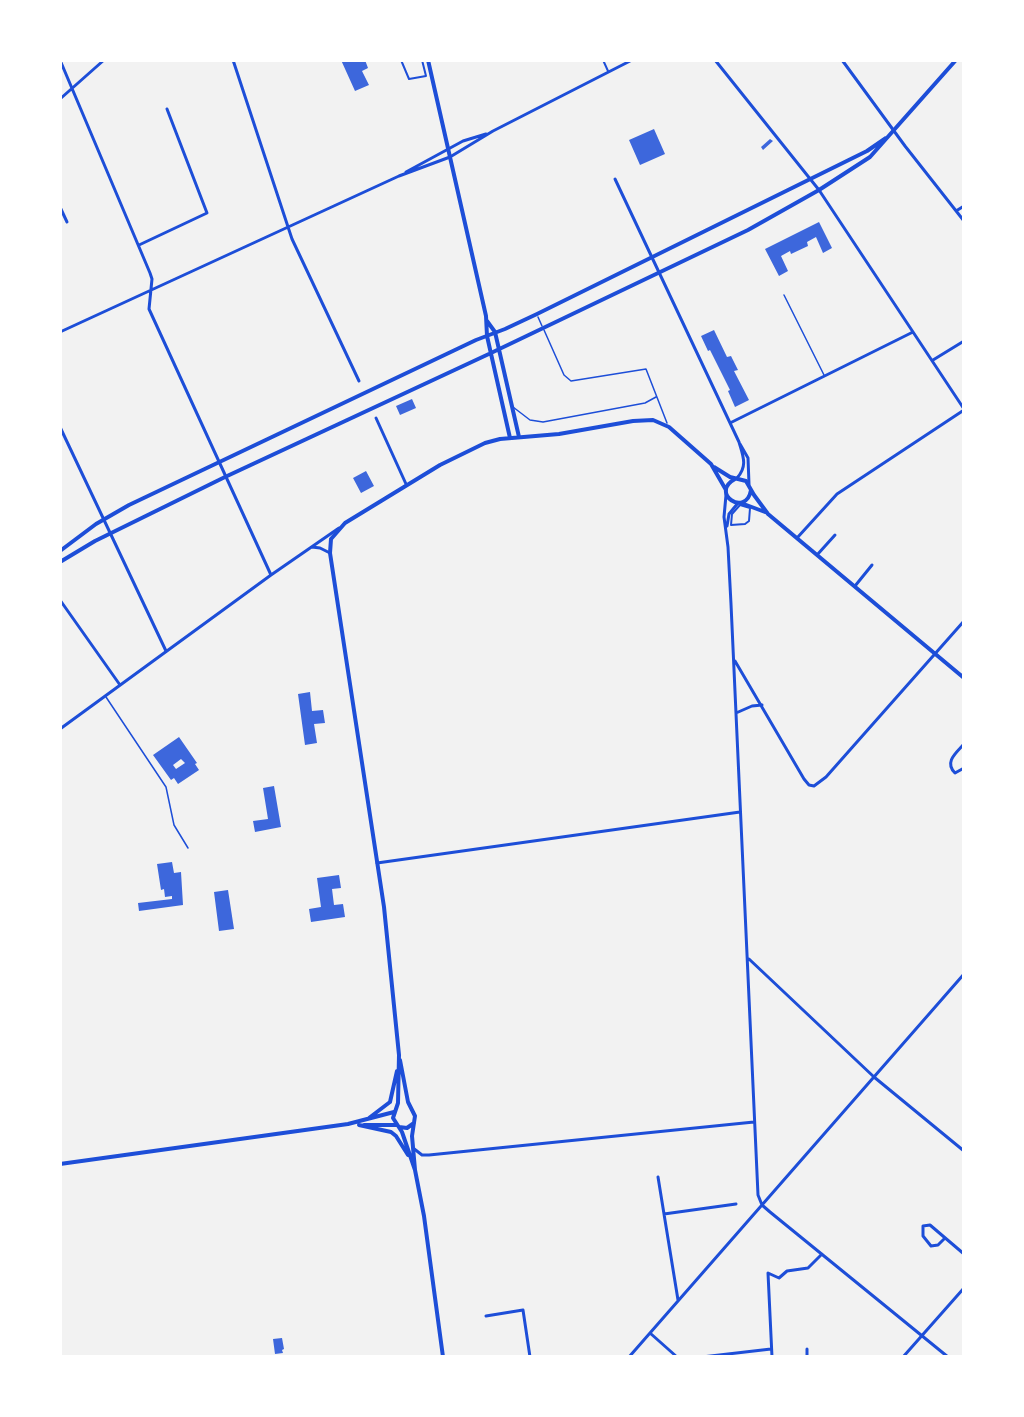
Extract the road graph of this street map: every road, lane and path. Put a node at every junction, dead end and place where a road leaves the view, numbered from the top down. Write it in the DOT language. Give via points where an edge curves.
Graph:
graph roads {
  1 [pos="60,60"];
  2 [pos="104,60"];
  3 [pos="233,60"];
  4 [pos="401,60"];
  5 [pos="423,60"];
  6 [pos="429,60"];
  7 [pos="603,60"];
  8 [pos="632,60"];
  9 [pos="715,60"];
  10 [pos="842,60"];
  11 [pos="957,60"];
  12 [pos="608,72"];
  13 [pos="72,88"];
  14 [pos="60,99"];
  15 [pos="167,109"];
  16 [pos="493,131"];
  17 [pos="894,132"];
  18 [pos="448,148"];
  19 [pos="450,157"];
  20 [pos="399,176"];
  21 [pos="615,179"];
  22 [pos="811,179"];
  23 [pos="819,190"];
  24 [pos="964,206"];
  25 [pos="60,207"];
  26 [pos="956,211"];
  27 [pos="964,221"];
  28 [pos="68,222"];
  29 [pos="288,227"];
  30 [pos="139,245"];
  31 [pos="652,257"];
  32 [pos="658,272"];
  33 [pos="150,291"];
  34 [pos="784,295"];
  35 [pos="537,314"];
  36 [pos="487,320"];
  37 [pos="543,327"];
  38 [pos="60,332"];
  39 [pos="495,332"];
  40 [pos="913,332"];
  41 [pos="487,336"];
  42 [pos="964,341"];
  43 [pos="500,349"];
  44 [pos="491,353"];
  45 [pos="933,360"];
  46 [pos="824,375"];
  47 [pos="359,381"];
  48 [pos="656,397"];
  49 [pos="513,406"];
  50 [pos="964,409"];
  51 [pos="376,418"];
  52 [pos="730,423"];
  53 [pos="60,427"];
  54 [pos="669,427"];
  55 [pos="519,437"];
  56 [pos="510,438"];
  57 [pos="739,442"];
  58 [pos="218,462"];
  59 [pos="711,465"];
  60 [pos="225,477"];
  61 [pos="736,478"];
  62 [pos="406,484"];
  63 [pos="749,484"];
  64 [pos="751,489"];
  65 [pos="726,492"];
  66 [pos="739,503"];
  67 [pos="768,514"];
  68 [pos="104,519"];
  69 [pos="733,525"];
  70 [pos="339,528"];
  71 [pos="733,529"];
  72 [pos="727,530"];
  73 [pos="110,534"];
  74 [pos="835,535"];
  75 [pos="797,538"];
  76 [pos="310,547"];
  77 [pos="60,551"];
  78 [pos="330,554"];
  79 [pos="818,555"];
  80 [pos="60,562"];
  81 [pos="872,565"];
  82 [pos="271,574"];
  83 [pos="855,586"];
  84 [pos="60,600"];
  85 [pos="964,621"];
  86 [pos="166,651"];
  87 [pos="934,653"];
  88 [pos="734,658"];
  89 [pos="964,678"];
  90 [pos="120,685"];
  91 [pos="105,696"];
  92 [pos="762,705"];
  93 [pos="736,713"];
  94 [pos="60,729"];
  95 [pos="964,744"];
  96 [pos="964,768"];
  97 [pos="741,812"];
  98 [pos="188,848"];
  99 [pos="376,863"];
  100 [pos="748,958"];
  101 [pos="964,974"];
  102 [pos="399,1055"];
  103 [pos="399,1068"];
  104 [pos="874,1077"];
  105 [pos="411,1109"];
  106 [pos="396,1110"];
  107 [pos="367,1119"];
  108 [pos="754,1122"];
  109 [pos="414,1123"];
  110 [pos="348,1124"];
  111 [pos="359,1125"];
  112 [pos="398,1126"];
  113 [pos="413,1148"];
  114 [pos="964,1151"];
  115 [pos="411,1158"];
  116 [pos="60,1164"];
  117 [pos="415,1170"];
  118 [pos="658,1177"];
  119 [pos="736,1204"];
  120 [pos="762,1204"];
  121 [pos="664,1214"];
  122 [pos="945,1238"];
  123 [pos="822,1254"];
  124 [pos="964,1254"];
  125 [pos="964,1288"];
  126 [pos="678,1300"];
  127 [pos="486,1316"];
  128 [pos="650,1333"];
  129 [pos="922,1336"];
  130 [pos="771,1349"];
  131 [pos="807,1349"];
  132 [pos="443,1357"];
  133 [pos="530,1357"];
  134 [pos="629,1357"];
  135 [pos="678,1357"];
  136 [pos="702,1357"];
  137 [pos="772,1357"];
  138 [pos="807,1357"];
  139 [pos="903,1357"];
  140 [pos="948,1357"];
  1 -- 13 [label="street"];
  2 -- 13 [label="street"];
  3 -- 29 [label="street"];
  4 -- 5 [label="street" via="409,79 426,76"];
  6 -- 18 [label="street"];
  7 -- 12 [label="street"];
  8 -- 12 [label="street"];
  9 -- 22 [label="street"];
  10 -- 17 [label="street"];
  11 -- 17 [label="street"];
  12 -- 16 [label="street"];
  13 -- 14 [label="street"];
  13 -- 30 [label="street"];
  15 -- 30 [label="street" via="207,213"];
  16 -- 18 [label="street"];
  16 -- 19 [label="street"];
  17 -- 22 [label="street" via="867,152"];
  17 -- 23 [label="street" via="860,165"];
  17 -- 26 [label="street"];
  18 -- 19 [label="street"];
  18 -- 20 [label="street"];
  19 -- 20 [label="street"];
  19 -- 36 [label="street"];
  20 -- 29 [label="street"];
  21 -- 31 [label="street"];
  22 -- 23 [label="street"];
  22 -- 31 [label="street"];
  23 -- 32 [label="street" via="748,230"];
  23 -- 40 [label="street"];
  24 -- 26 [label="street"];
  25 -- 28 [label="street"];
  26 -- 27 [label="street"];
  29 -- 33 [label="street"];
  29 -- 47 [label="street"];
  30 -- 33 [label="street" via="152,279"];
  31 -- 32 [label="street"];
  31 -- 35 [label="street"];
  32 -- 37 [label="street"];
  32 -- 52 [label="street"];
  33 -- 38 [label="street"];
  33 -- 58 [label="street" via="149,309"];
  34 -- 46 [label="lane"];
  35 -- 37 [label="lane"];
  35 -- 39 [label="street"];
  36 -- 39 [label="street"];
  36 -- 41 [label="street"];
  37 -- 43 [label="street"];
  37 -- 48 [label="lane" via="568,380 646,369"];
  39 -- 41 [label="street"];
  39 -- 43 [label="street"];
  40 -- 45 [label="street"];
  40 -- 46 [label="street"];
  41 -- 44 [label="street"];
  41 -- 58 [label="street"];
  42 -- 45 [label="street"];
  43 -- 44 [label="street"];
  43 -- 49 [label="street"];
  44 -- 56 [label="street"];
  44 -- 60 [label="street"];
  45 -- 50 [label="street"];
  46 -- 52 [label="street"];
  48 -- 49 [label="lane" via="645,403 543,422 530,420"];
  48 -- 54 [label="lane"];
  49 -- 55 [label="street"];
  50 -- 75 [label="street" via="837,494"];
  51 -- 62 [label="street"];
  52 -- 57 [label="street"];
  53 -- 68 [label="street"];
  54 -- 55 [label="street" via="644,420"];
  54 -- 59 [label="street"];
  55 -- 56 [label="street"];
  56 -- 62 [label="street" via="485,443"];
  57 -- 61 [label="street" via="744,464"];
  57 -- 63 [label="street" via="748,458"];
  58 -- 60 [label="street"];
  58 -- 68 [label="street"];
  59 -- 61 [label="street"];
  59 -- 65 [label="street"];
  60 -- 73 [label="street"];
  60 -- 82 [label="street"];
  61 -- 63 [label="street"];
  61 -- 65 [label="street" via="728,483"];
  62 -- 70 [label="street"];
  63 -- 64 [label="street"];
  64 -- 66 [label="street" via="748,498"];
  64 -- 67 [label="street"];
  65 -- 66 [label="street"];
  65 -- 72 [label="street"];
  66 -- 67 [label="street"];
  66 -- 72 [label="street" via="729,514"];
  67 -- 75 [label="street"];
  68 -- 73 [label="street"];
  68 -- 77 [label="street"];
  69 -- 69 [label="street" via="731,516 735,510 742,505 749,507 748,522"];
  69 -- 71 [label="street"];
  70 -- 76 [label="street"];
  70 -- 78 [label="street" via="331,539"];
  72 -- 88 [label="street"];
  73 -- 80 [label="street"];
  73 -- 86 [label="street"];
  74 -- 79 [label="street"];
  75 -- 79 [label="street"];
  76 -- 78 [label="street"];
  76 -- 82 [label="street"];
  78 -- 99 [label="street"];
  79 -- 83 [label="street"];
  81 -- 83 [label="street"];
  82 -- 86 [label="street"];
  83 -- 87 [label="street"];
  84 -- 90 [label="street"];
  85 -- 87 [label="street"];
  86 -- 90 [label="street"];
  87 -- 89 [label="street"];
  87 -- 92 [label="street" via="814,786 804,779"];
  88 -- 92 [label="street"];
  88 -- 93 [label="street"];
  90 -- 91 [label="street"];
  91 -- 94 [label="street"];
  91 -- 98 [label="lane" via="166,788 174,825"];
  92 -- 93 [label="street"];
  93 -- 97 [label="street"];
  95 -- 96 [label="street" via="950,763 955,773"];
  97 -- 99 [label="street"];
  97 -- 100 [label="street"];
  99 -- 102 [label="street"];
  100 -- 104 [label="street"];
  100 -- 108 [label="street"];
  101 -- 104 [label="street"];
  102 -- 103 [label="street"];
  102 -- 105 [label="street"];
  103 -- 106 [label="street"];
  103 -- 107 [label="street" via="390,1102"];
  104 -- 114 [label="street"];
  104 -- 120 [label="street"];
  105 -- 106 [label="street" via="404,1106"];
  105 -- 109 [label="street"];
  106 -- 107 [label="street"];
  106 -- 112 [label="street" via="393,1118"];
  107 -- 110 [label="street"];
  108 -- 113 [label="street" via="429,1155"];
  108 -- 120 [label="street" via="758,1195"];
  109 -- 112 [label="street" via="407,1128"];
  109 -- 113 [label="street"];
  110 -- 111 [label="street"];
  110 -- 116 [label="street"];
  111 -- 112 [label="street"];
  111 -- 115 [label="street" via="391,1132"];
  112 -- 115 [label="street"];
  113 -- 117 [label="street"];
  115 -- 117 [label="street"];
  117 -- 132 [label="street"];
  118 -- 121 [label="street"];
  119 -- 121 [label="street"];
  120 -- 123 [label="street"];
  120 -- 126 [label="street"];
  121 -- 126 [label="street"];
  122 -- 122 [label="street" via="930,1225 923,1226 923,1236 932,1246"];
  122 -- 124 [label="street"];
  123 -- 129 [label="street"];
  123 -- 130 [label="street" via="804,1270 789,1270 779,1278 768,1273"];
  125 -- 129 [label="street"];
  126 -- 128 [label="street"];
  127 -- 133 [label="street" via="523,1310"];
  128 -- 134 [label="street"];
  128 -- 135 [label="street"];
  129 -- 139 [label="street"];
  129 -- 140 [label="street"];
  130 -- 136 [label="street"];
  130 -- 137 [label="street"];
  131 -- 138 [label="street"];
}
